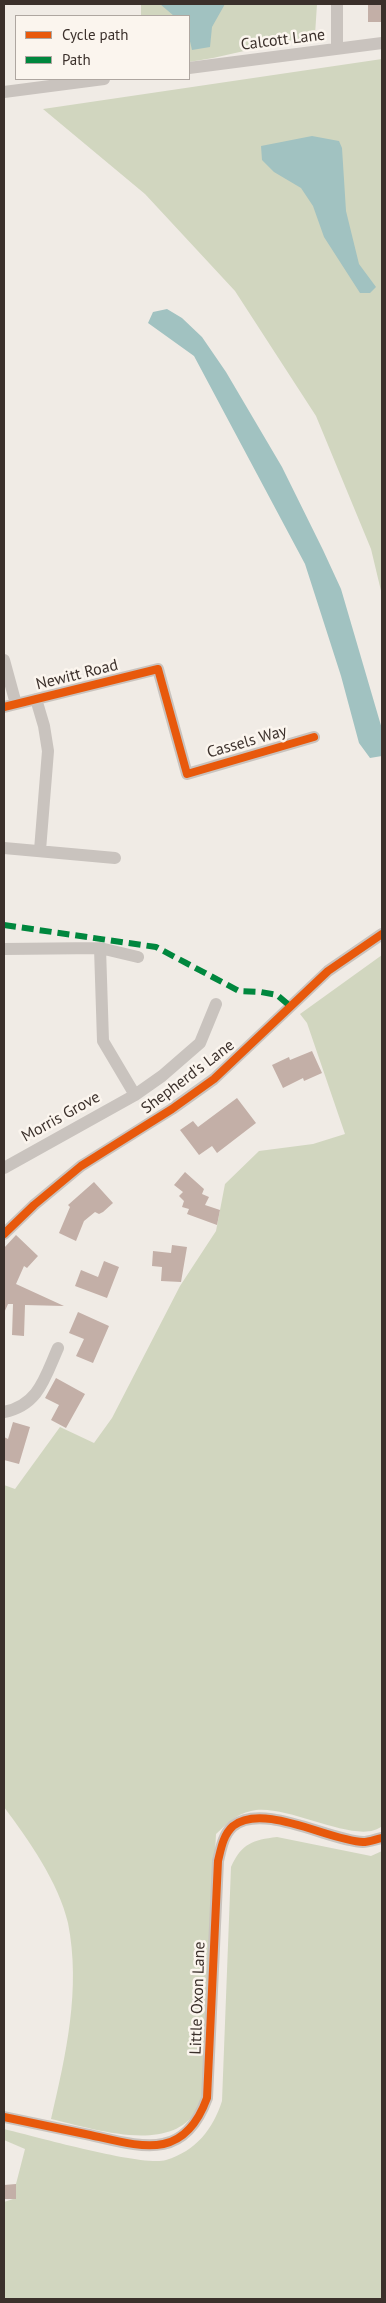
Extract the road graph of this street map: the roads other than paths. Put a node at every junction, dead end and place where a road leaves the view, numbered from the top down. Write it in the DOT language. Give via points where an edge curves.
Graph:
graph roads {
  1 [pos="337,4"];
  2 [pos="382,43"];
  3 [pos="337,49"];
  4 [pos="190,68"];
  5 [pos="96,80"];
  6 [pos="4,92"];
  7 [pos="4,660"];
  8 [pos="36,699"];
  9 [pos="10,706"];
  10 [pos="314,737"];
  11 [pos="187,774"];
  12 [pos="4,848"];
  13 [pos="40,850"];
  14 [pos="115,858"];
  15 [pos="382,934"];
  16 [pos="100,948"];
  17 [pos="4,949"];
  18 [pos="138,957"];
  19 [pos="216,1004"];
  20 [pos="135,1095"];
  21 [pos="4,1168"];
  22 [pos="4,1234"];
  23 [pos="58,1348"];
  24 [pos="4,1412"];
  25 [pos="382,1838"];
  26 [pos="4,2117"];
  1 -- 3 [label="street"];
  2 -- 3 [label="street, Calcott Lane"];
  3 -- 4 [label="street, Calcott Lane"];
  5 -- 6 [label="street"];
  7 -- 9 [label="street"];
  8 -- 9 [label="street, Newitt Road"];
  8 -- 11 [label="street, Newitt Road" via="158,669"];
  8 -- 13 [label="street, Newitt Road" via="48,751"];
  10 -- 11 [label="street, Cassels Way"];
  12 -- 13 [label="street"];
  13 -- 14 [label="street"];
  15 -- 22 [label="street, Shepherd's Lane" via="328,971 214,1079 82,1166"];
  16 -- 17 [label="street"];
  16 -- 18 [label="street"];
  16 -- 20 [label="street" via="103,1041"];
  19 -- 20 [label="street, Morris Grove" via="200,1043"];
  20 -- 21 [label="street, Morris Grove"];
  23 -- 24 [label="street" via="30,1401"];
  25 -- 26 [label="street, Little Oxon Lane" via="363,1842 267,1818 233,1826 223,1841 218,1861 208,2098 195,2125 184,2135 172,2142 142,2147"];
}
